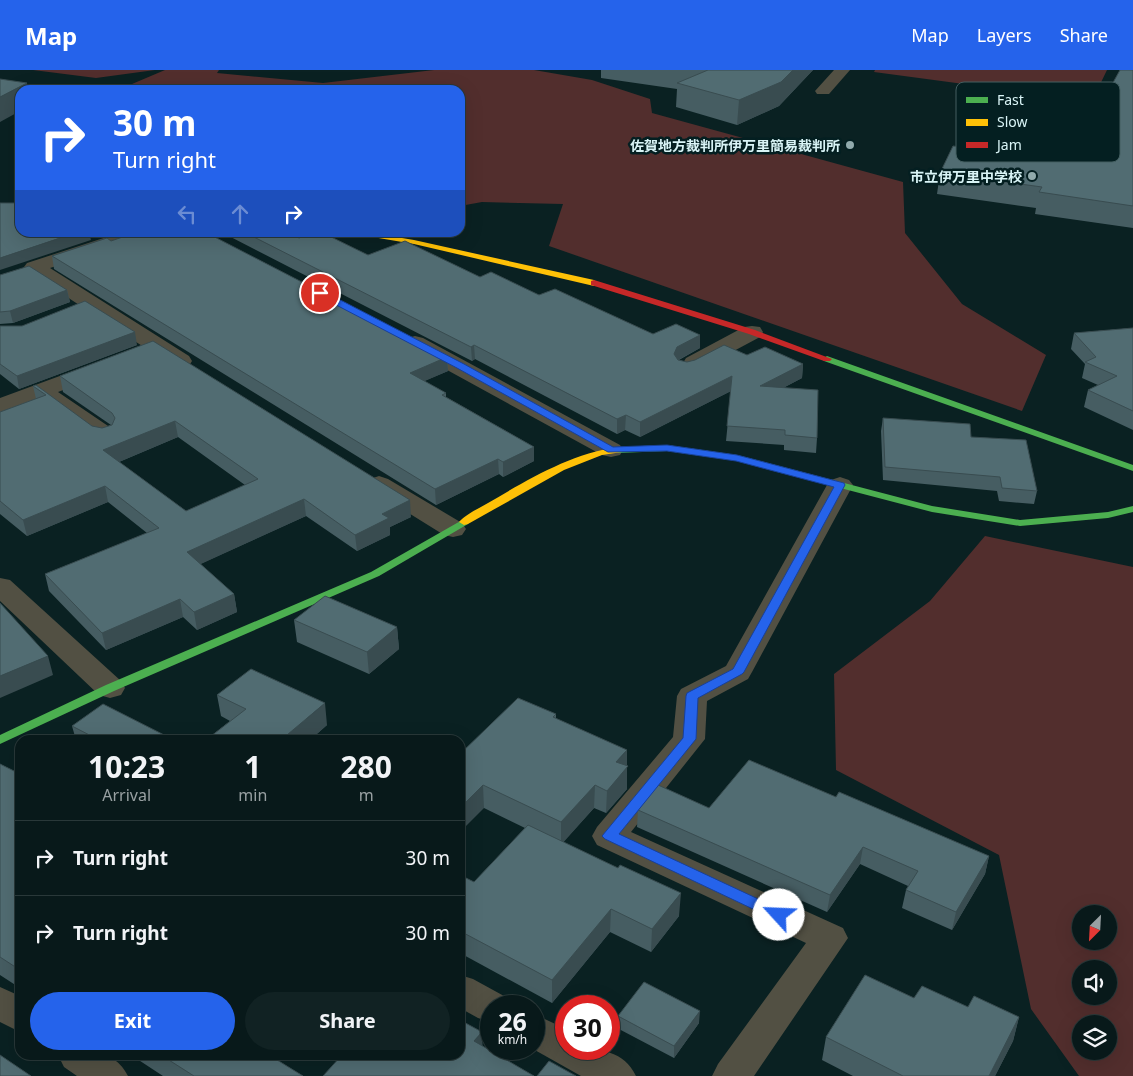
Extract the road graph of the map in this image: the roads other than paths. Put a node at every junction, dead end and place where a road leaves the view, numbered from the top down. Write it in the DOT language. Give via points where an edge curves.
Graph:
graph roads {
  1 [pos="842,70"];
  2 [pos="823,91"];
  3 [pos="128,237"];
  4 [pos="380,237"];
  5 [pos="752,332"];
  6 [pos="399,334"];
  7 [pos="158,346"];
  8 [pos="686,367"];
  9 [pos="200,372"];
  10 [pos="42,390"];
  11 [pos="0,406"];
  12 [pos="105,435"];
  13 [pos="611,450"];
  14 [pos="1133,468"];
  15 [pos="360,472"];
  16 [pos="840,485"];
  17 [pos="1133,509"];
  18 [pos="452,529"];
  19 [pos="0,586"];
  20 [pos="110,688"];
  21 [pos="21,735"];
  22 [pos="465,993"];
  23 [pos="480,1001"];
  24 [pos="0,1002"];
  25 [pos="15,1012"];
  26 [pos="85,1060"];
  27 [pos="587,1060"];
  28 [pos="108,1076"];
  29 [pos="616,1076"];
  30 [pos="732,1076"];
  1 -- 2 [label="street"];
  3 -- 7 [label="street" via="26,270 80,306"];
  4 -- 5 [label="street" via="589,281"];
  5 -- 8 [label="street"];
  5 -- 14 [label="street"];
  6 -- 13 [label="street"];
  7 -- 9 [label="street"];
  7 -- 10 [label="street"];
  10 -- 11 [label="street"];
  10 -- 12 [label="street"];
  13 -- 16 [label="street" via="667,448 737,458"];
  13 -- 18 [label="street" via="580,459 527,485"];
  15 -- 18 [label="street"];
  16 -- 17 [label="street" via="932,510 1020,524 1108,515"];
  16 -- 30 [label="street" via="738,672 692,696 689,739 610,836 830,938"];
  18 -- 20 [label="street" via="376,574"];
  19 -- 20 [label="street"];
  20 -- 21 [label="street"];
  22 -- 23 [label="street"];
  24 -- 25 [label="street"];
  26 -- 28 [label="street"];
  27 -- 29 [label="street"];
}
